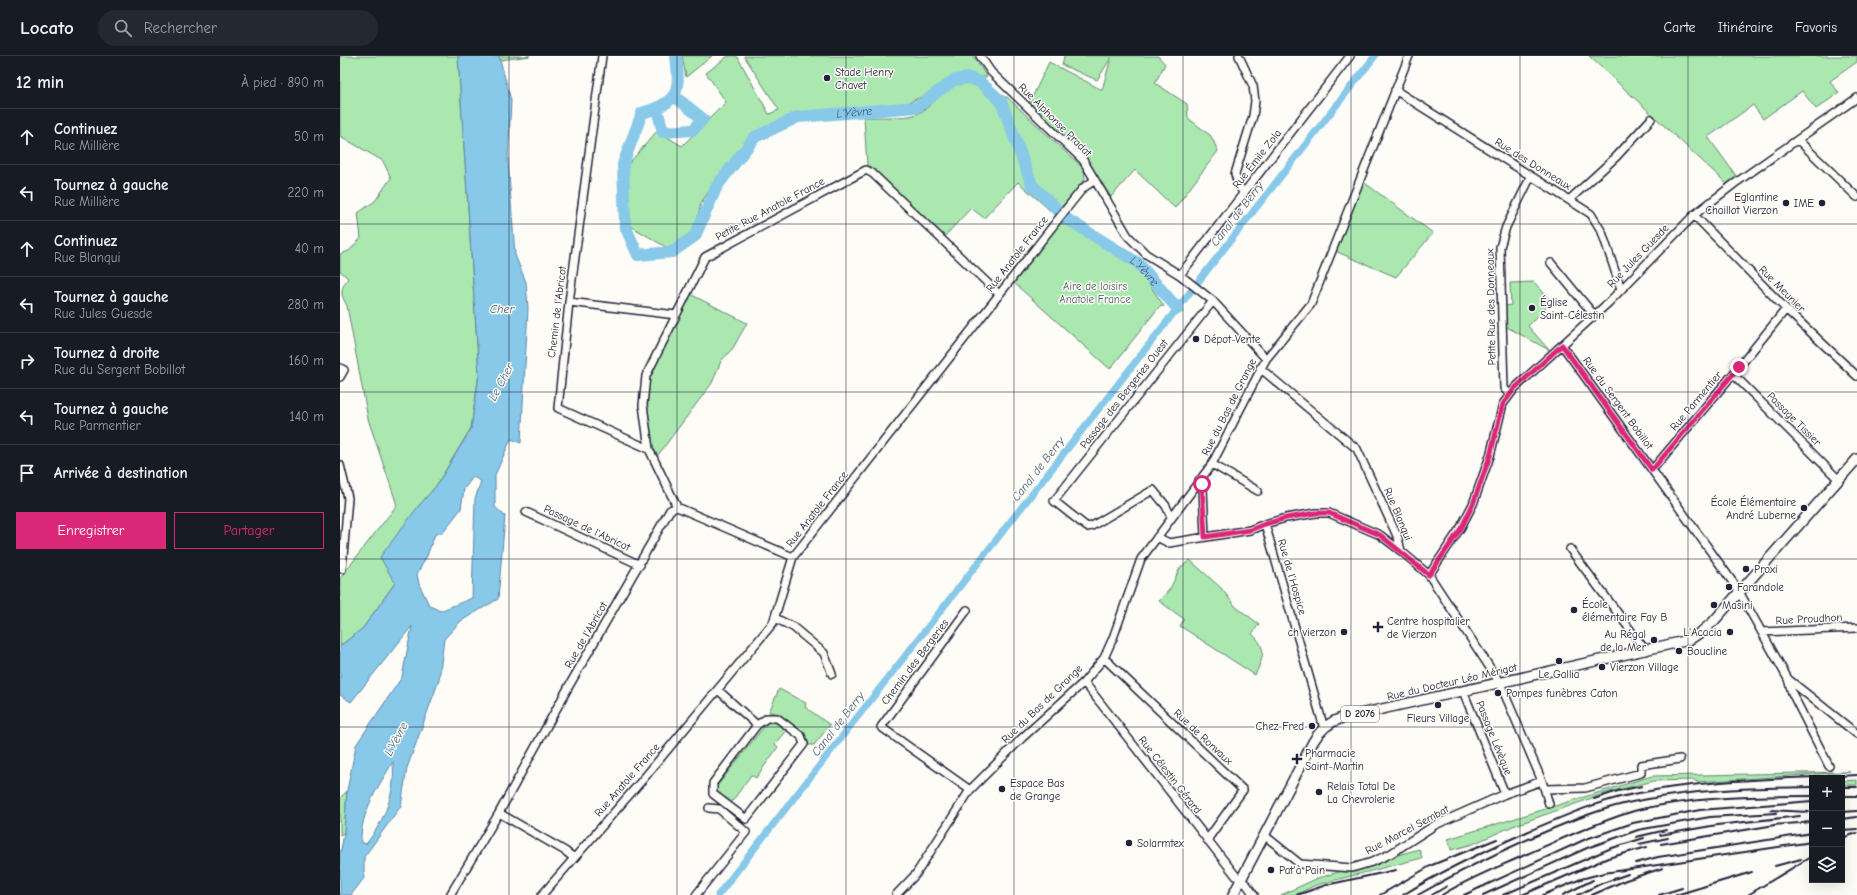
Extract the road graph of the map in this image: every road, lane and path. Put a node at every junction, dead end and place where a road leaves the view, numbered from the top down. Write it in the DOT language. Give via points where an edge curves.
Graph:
graph roads {
  1 [pos="602,56"];
  2 [pos="980,56"];
  3 [pos="1239,56"];
  4 [pos="1350,56"];
  5 [pos="1409,56"];
  6 [pos="1395,90"];
  7 [pos="1857,98"];
  8 [pos="1651,119"];
  9 [pos="1798,140"];
  10 [pos="1531,176"];
  11 [pos="1094,180"];
  12 [pos="1244,194"];
  13 [pos="1857,197"];
  14 [pos="1569,200"];
  15 [pos="1694,215"];
  16 [pos="1551,263"];
  17 [pos="1180,275"];
  18 [pos="1621,289"];
  19 [pos="1000,294"];
  20 [pos="1212,301"];
  21 [pos="569,302"];
  22 [pos="1786,308"];
  23 [pos="676,315"];
  24 [pos="1594,315"];
  25 [pos="1562,345"];
  26 [pos="1266,359"];
  27 [pos="1260,368"];
  28 [pos="1734,374"];
  29 [pos="1857,376"];
  30 [pos="1509,394"];
  31 [pos="649,449"];
  32 [pos="1857,459"];
  33 [pos="1212,464"];
  34 [pos="340,465"];
  35 [pos="1652,470"];
  36 [pos="1199,480"];
  37 [pos="1839,480"];
  38 [pos="1258,491"];
  39 [pos="677,507"];
  40 [pos="526,512"];
  41 [pos="1171,517"];
  42 [pos="1265,524"];
  43 [pos="1157,537"];
  44 [pos="1205,537"];
  45 [pos="1570,549"];
  46 [pos="1401,551"];
  47 [pos="793,557"];
  48 [pos="640,565"];
  49 [pos="341,569"];
  50 [pos="1429,575"];
  51 [pos="1739,592"];
  52 [pos="967,610"];
  53 [pos="775,618"];
  54 [pos="1857,628"];
  55 [pos="1762,632"];
  56 [pos="1646,651"];
  57 [pos="1104,658"];
  58 [pos="832,674"];
  59 [pos="1788,679"];
  60 [pos="1084,682"];
  61 [pos="1500,683"];
  62 [pos="718,690"];
  63 [pos="1463,691"];
  64 [pos="757,725"];
  65 [pos="1324,728"];
  66 [pos="1857,734"];
  67 [pos="1680,759"];
  68 [pos="1829,766"];
  69 [pos="1542,781"];
  70 [pos="1545,789"];
  71 [pos="970,790"];
  72 [pos="1505,794"];
  73 [pos="1549,804"];
  74 [pos="709,808"];
  75 [pos="500,813"];
  76 [pos="1264,835"];
  77 [pos="1207,840"];
  78 [pos="574,858"];
  79 [pos="1240,880"];
  80 [pos="545,894"];
  81 [pos="450,895"];
  82 [pos="696,895"];
  83 [pos="896,895"];
  84 [pos="1233,895"];
  85 [pos="1254,895"];
  1 -- 21 [label="street, Chemin de l'Abricot"];
  2 -- 11 [label="street, Rue Alphonse Pradat" via="991,72 1083,160"];
  3 -- 12 [label="street" via="1253,86 1255,101 1236,174"];
  4 -- 12 [label="street, Rue Émile Zola"];
  5 -- 6 [label="street, Rue du Bas de Grange"];
  6 -- 10 [label="street, Rue des Donneaux"];
  6 -- 26 [label="street, Rue du Bas de Grange" via="1311,304"];
  7 -- 9 [label="street, Rue Jules Guesde"];
  8 -- 14 [label="street" via="1616,157"];
  9 -- 13 [label="street"];
  9 -- 15 [label="street, Rue Jules Guesde"];
  10 -- 14 [label="street, Rue des Donneaux"];
  10 -- 30 [label="street, Petite Rue des Donneaux" via="1506,227 1500,247 1504,388"];
  11 -- 17 [label="street, Rue Alphonse Pradat" via="1128,236 1146,254"];
  11 -- 19 [label="street, Rue Anatole France" via="1057,220"];
  12 -- 17 [label="street, Rue Émile Zola"];
  14 -- 18 [label="street, Rue des Donneaux" via="1591,214 1602,232"];
  15 -- 18 [label="street, Rue Jules Guesde"];
  15 -- 22 [label="street, Rue Meunier"];
  16 -- 24 [label="street"];
  17 -- 20 [label="street, Rue Alphonse Pradat"];
  18 -- 24 [label="street, Rue Jules Guesde"];
  19 -- 23 [label="street, Petite Rue Anatole France" via="866,170 705,257"];
  19 -- 47 [label="street, Rue Anatole France"];
  20 -- 26 [label="street, Rue Alphonse Pradat"];
  20 -- 41 [label="street, Passage des Bergeries Ouest" via="1054,501 1087,527 1153,490"];
  21 -- 23 [label="street"];
  21 -- 31 [label="street, Chemin de l'Abricot" via="558,408"];
  22 -- 28 [label="street, Rue Parmentier"];
  22 -- 29 [label="street, Rue Meunier"];
  23 -- 31 [label="street, Petite Rue Anatole France" via="646,376 643,405"];
  24 -- 25 [label="street, Rue Jules Guesde"];
  25 -- 30 [label="street, Rue Jules Guesde"];
  25 -- 35 [label="street, Rue du Sergent Bobillot"];
  26 -- 27 [label="street, Rue du Bas de Grange"];
  27 -- 33 [label="street, Rue du Bas de Grange"];
  27 -- 46 [label="street, Rue Blanqui" via="1357,449 1398,538"];
  28 -- 35 [label="street, Rue Parmentier"];
  28 -- 37 [label="street, Passage Tissier"];
  30 -- 50 [label="street, Rue Jules Guesde" via="1503,404 1490,456 1473,504 1462,527"];
  31 -- 39 [label="street"];
  32 -- 37 [label="main road, D 2076"];
  33 -- 36 [label="street, Rue du Bas de Grange"];
  33 -- 38 [label="street"];
  34 -- 49 [label="street" via="348,498"];
  35 -- 51 [label="street, Rue du Sergent Bobillot"];
  36 -- 41 [label="street, Rue du Bas de Grange"];
  36 -- 44 [label="street" via="1203,488"];
  37 -- 51 [label="main road, D 2076"];
  39 -- 47 [label="street"];
  39 -- 48 [label="street, Rue de l'Abricot" via="670,510"];
  40 -- 48 [label="street, Passage de l'Abricot"];
  41 -- 43 [label="street, Rue du Bas de Grange"];
  42 -- 44 [label="street" via="1250,530"];
  42 -- 46 [label="street" via="1316,513 1329,513 1380,535"];
  42 -- 65 [label="street, Rue de l'Hospice"];
  43 -- 44 [label="street" via="1169,543"];
  43 -- 57 [label="street, Rue du Bas de Grange" via="1136,569"];
  45 -- 56 [label="street"];
  46 -- 50 [label="street, Rue Blanqui"];
  47 -- 53 [label="street, Rue Anatole France"];
  48 -- 75 [label="street, Rue de l'Abricot" via="569,686"];
  50 -- 61 [label="street, Rue Blanqui"];
  51 -- 55 [label="street, Rue du Sergent Bobillot"];
  51 -- 56 [label="main road, Rue du Docteur Léo Mérigot / D 2076" via="1713,622 1695,637"];
  52 -- 71 [label="street, Chemin des Bergeries" via="881,727"];
  53 -- 58 [label="street" via="794,627 824,653"];
  53 -- 62 [label="street, Rue Anatole France"];
  54 -- 55 [label="street, Rue Proudhon"];
  55 -- 59 [label="street, Rue du Sergent Bobillot"];
  56 -- 61 [label="main road, Rue du Docteur Léo Mérigot / D 2076"];
  57 -- 60 [label="street, Rue du Bas de Grange"];
  57 -- 77 [label="street, Rue de Ronvaux" via="1243,790"];
  59 -- 66 [label="street"];
  59 -- 68 [label="street" via="1792,693"];
  60 -- 71 [label="street, Rue du Bas de Grange"];
  60 -- 77 [label="street, Rue Célestin Gérard"];
  61 -- 63 [label="main road, Rue du Docteur Léo Mérigot / D 2076"];
  61 -- 69 [label="street"];
  62 -- 64 [label="street"];
  62 -- 78 [label="street, Rue Anatole France"];
  63 -- 65 [label="main road, Rue du Docteur Léo Mérigot / D 2076" via="1342,718"];
  63 -- 72 [label="street, Passage Lévèque"];
  64 -- 64 [label="street" via="713,783 713,794 746,819 804,744 801,736 777,718 767,718"];
  65 -- 76 [label="main road, Rue du Docteur Léo Mérigot / D 2076" via="1313,742"];
  67 -- 70 [label="street" via="1640,765 1641,773 1585,788"];
  69 -- 70 [label="street"];
  69 -- 72 [label="street, Rue Marcel Sembat"];
  70 -- 73 [label="street"];
  71 -- 83 [label="street, Rue du Bas de Grange" via="916,874"];
  72 -- 76 [label="street, Rue Marcel Sembat" via="1435,825 1390,854 1352,868 1300,864"];
  74 -- 82 [label="street" via="719,809 746,832"];
  75 -- 78 [label="street"];
  75 -- 81 [label="street, Rue de l'Abricot"];
  76 -- 79 [label="main road, Rue du Docteur Léo Mérigot / D 2076"];
  77 -- 79 [label="street, Rue Célestin Gérard"];
  78 -- 80 [label="street, Rue Anatole France"];
  79 -- 84 [label="main road, D 2076"];
  79 -- 85 [label="street, Rue Célestin Gérard"];
}
